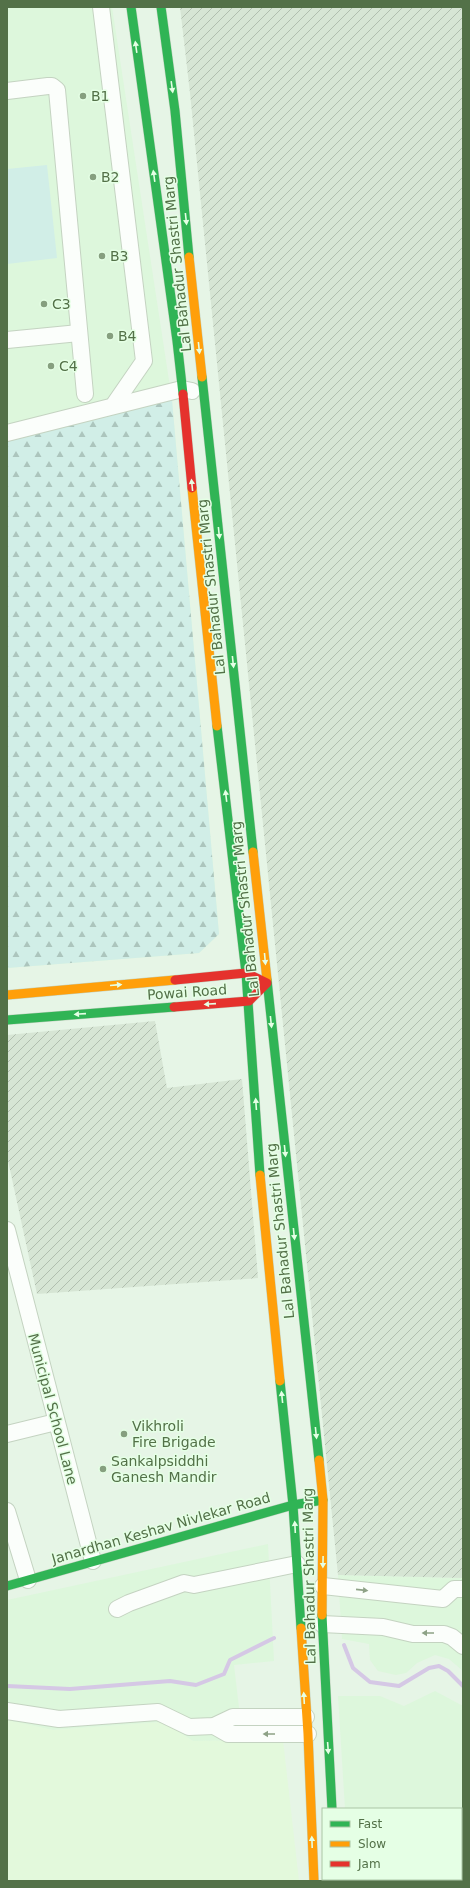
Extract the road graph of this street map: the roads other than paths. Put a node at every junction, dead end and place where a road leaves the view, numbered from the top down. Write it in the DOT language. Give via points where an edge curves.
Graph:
graph roads {
  1 [pos="102,7"];
  2 [pos="131,7"];
  3 [pos="161,7"];
  4 [pos="7,92"];
  5 [pos="79,333"];
  6 [pos="7,340"];
  7 [pos="182,389"];
  8 [pos="204,393"];
  9 [pos="85,394"];
  10 [pos="115,403"];
  11 [pos="7,433"];
  12 [pos="246,973"];
  13 [pos="267,983"];
  14 [pos="7,995"];
  15 [pos="249,1001"];
  16 [pos="7,1020"];
  17 [pos="7,1230"];
  18 [pos="10,1258"];
  19 [pos="56,1422"];
  20 [pos="7,1434"];
  21 [pos="324,1500"];
  22 [pos="293,1505"];
  23 [pos="7,1511"];
  24 [pos="93,1561"];
  25 [pos="297,1564"];
  26 [pos="28,1580"];
  27 [pos="7,1586"];
  28 [pos="323,1586"];
  29 [pos="463,1589"];
  30 [pos="117,1609"];
  31 [pos="322,1624"];
  32 [pos="463,1646"];
  33 [pos="7,1711"];
  34 [pos="306,1717"];
  35 [pos="214,1726"];
  36 [pos="308,1734"];
  37 [pos="332,1808"];
  38 [pos="314,1881"];
  1 -- 10 [label="street" via="144,361"];
  7 -- 2 [label="main road, Lal Bahadur Shastri Marg, one-way"];
  3 -- 8 [label="main road, Lal Bahadur Shastri Marg, one-way" via="175,110"];
  4 -- 5 [label="street" via="48,86 56,90"];
  5 -- 6 [label="street"];
  5 -- 9 [label="street"];
  7 -- 8 [label="street"];
  7 -- 11 [label="street"];
  12 -- 7 [label="main road, Lal Bahadur Shastri Marg, one-way"];
  8 -- 13 [label="main road, Lal Bahadur Shastri Marg, one-way"];
  12 -- 13 [label="main road"];
  14 -- 12 [label="main road, Powai Road, one-way"];
  12 -- 15 [label="main road, Lal Bahadur Shastri Marg"];
  13 -- 15 [label="main road"];
  13 -- 21 [label="main road, Lal Bahadur Shastri Marg, one-way" via="287,1196"];
  15 -- 16 [label="main road, Powai Road, one-way"];
  22 -- 15 [label="main road, Lal Bahadur Shastri Marg, one-way"];
  17 -- 18 [label="street, Municipal School Lane"];
  18 -- 19 [label="street, Municipal School Lane"];
  19 -- 20 [label="street"];
  19 -- 24 [label="street, Municipal School Lane"];
  21 -- 22 [label="main road, Janardhan Keshav Nivlekar Road"];
  21 -- 28 [label="main road, Lal Bahadur Shastri Marg, one-way"];
  22 -- 24 [label="main road, Janardhan Keshav Nivlekar Road"];
  25 -- 22 [label="main road, Lal Bahadur Shastri Marg, one-way"];
  23 -- 26 [label="street"];
  24 -- 26 [label="main road, Janardhan Keshav Nivlekar Road"];
  25 -- 30 [label="street" via="194,1585 184,1583"];
  34 -- 25 [label="main road, Lal Bahadur Shastri Marg, one-way"];
  26 -- 27 [label="main road, Janardhan Keshav Nivlekar Road"];
  28 -- 29 [label="street, one-way" via="443,1599 454,1589"];
  28 -- 31 [label="main road, Lal Bahadur Shastri Marg"];
  32 -- 31 [label="street, one-way" via="444,1634 413,1634 383,1627"];
  31 -- 37 [label="main road, Lal Bahadur Shastri Marg, one-way"];
  33 -- 35 [label="street" via="59,1719 158,1712 189,1727"];
  34 -- 35 [label="street" via="233,1717"];
  34 -- 36 [label="main road, Lal Bahadur Shastri Marg"];
  36 -- 35 [label="street, one-way" via="228,1734"];
  38 -- 36 [label="main road, Lal Bahadur Shastri Marg, one-way"];
}
